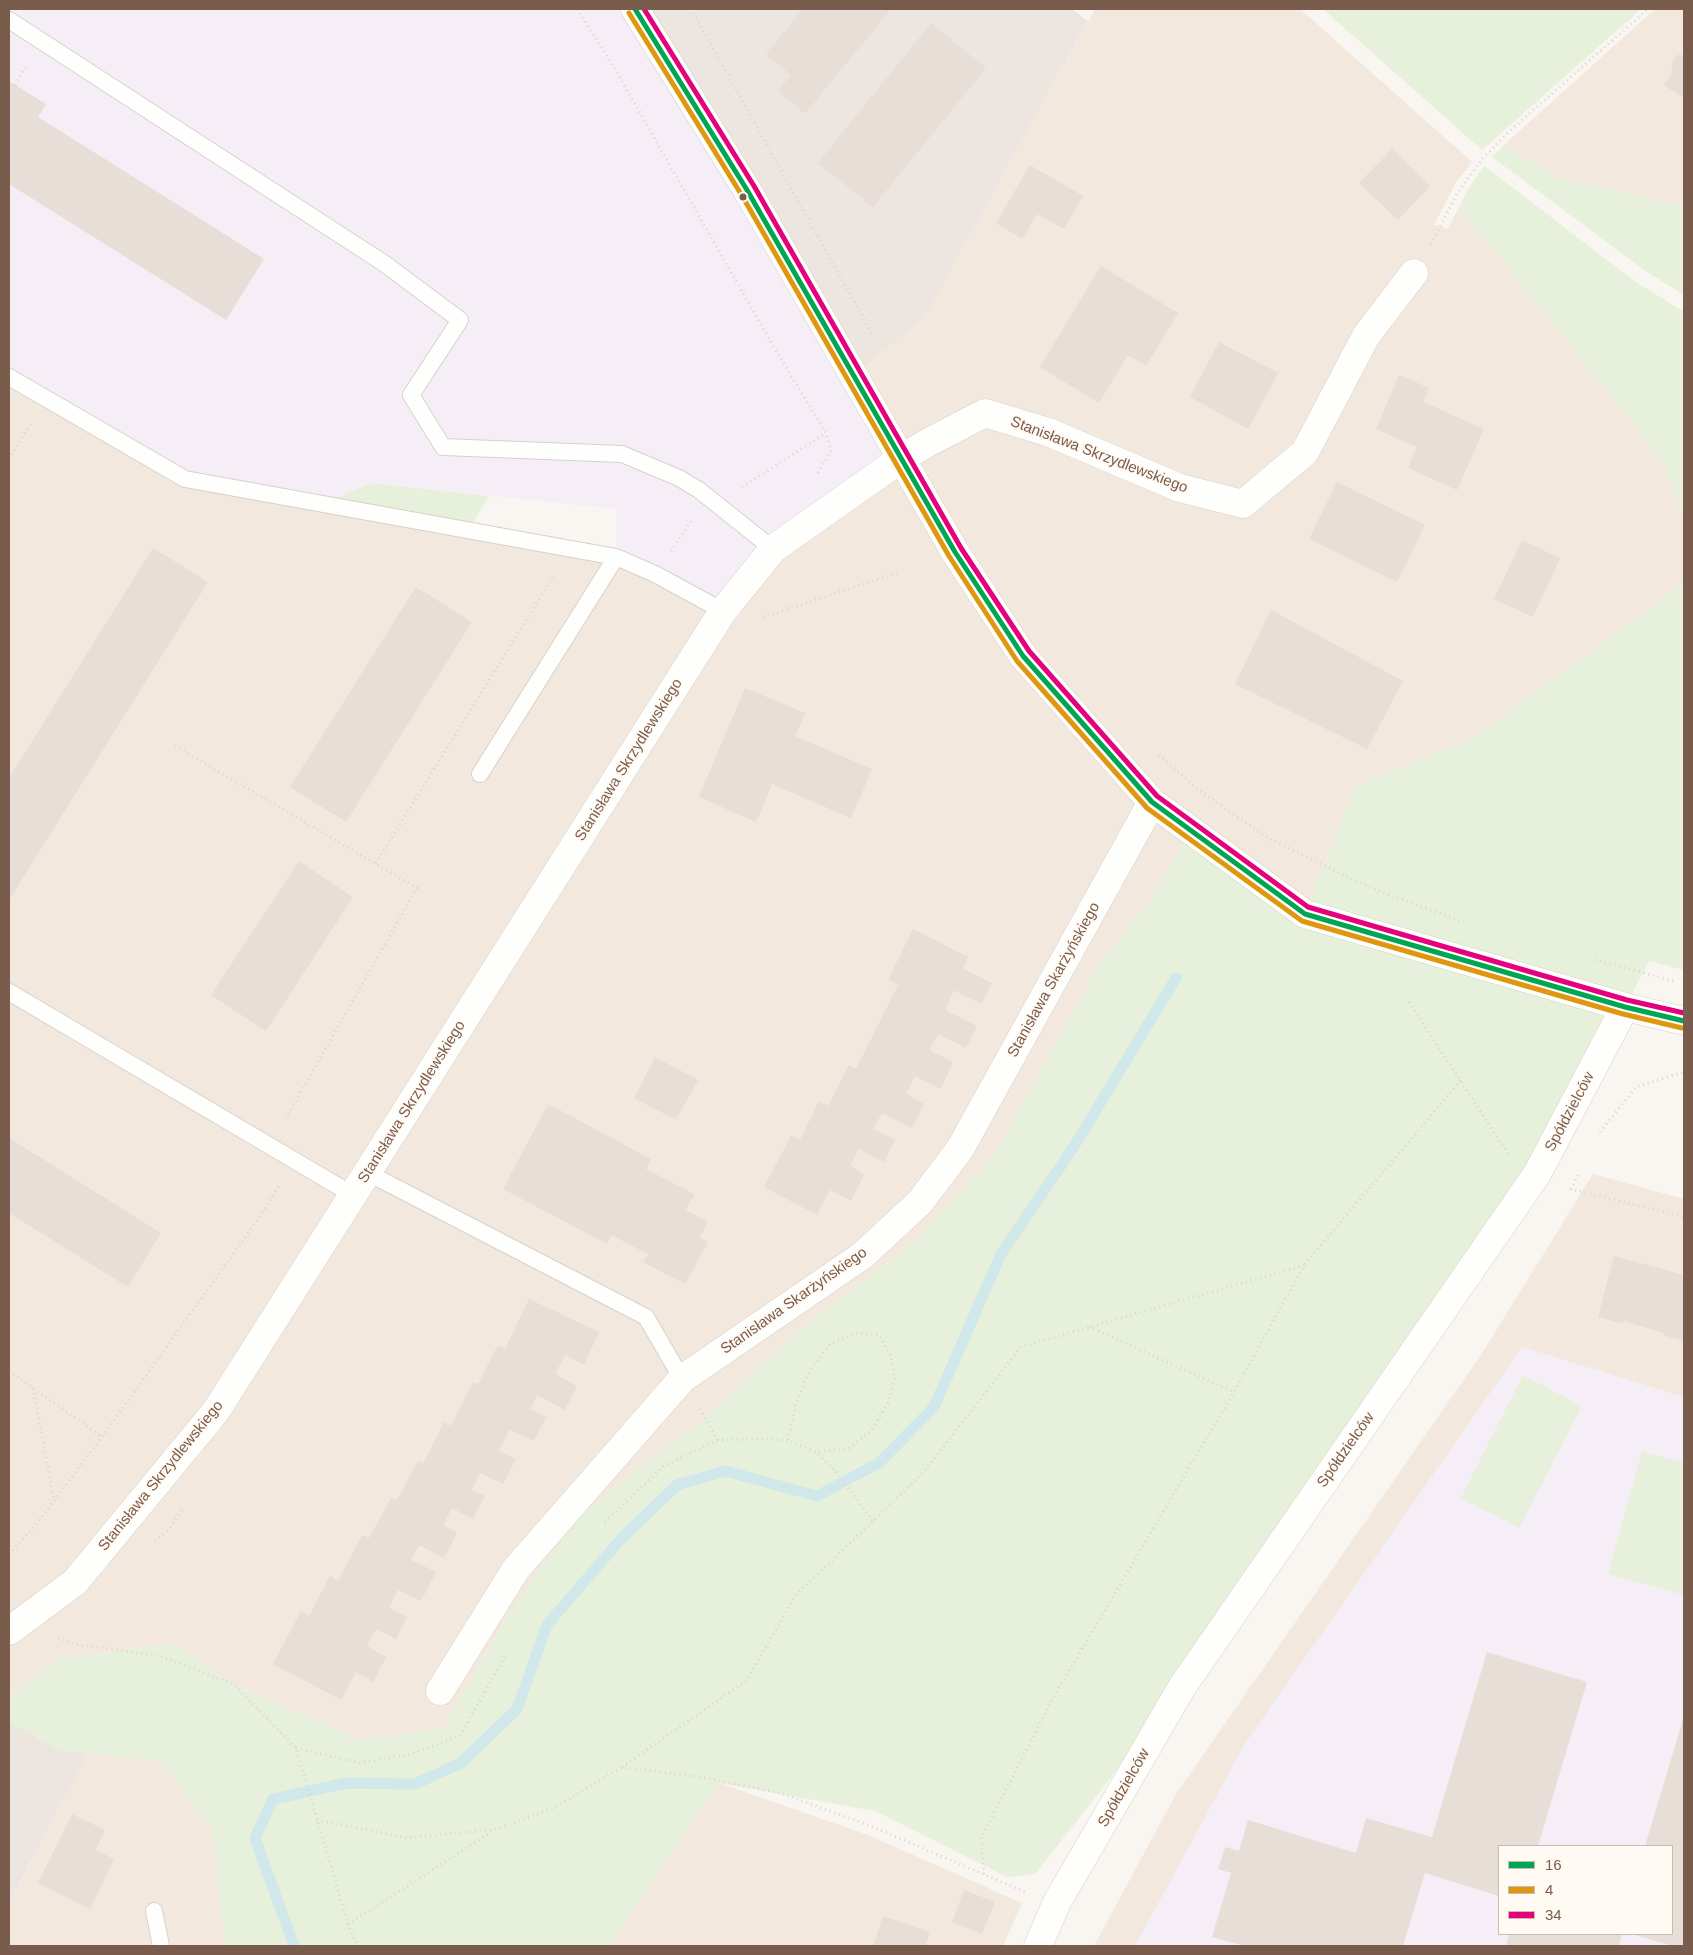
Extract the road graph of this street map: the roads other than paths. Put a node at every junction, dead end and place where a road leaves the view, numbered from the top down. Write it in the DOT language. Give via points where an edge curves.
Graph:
graph roads {
  1 [pos="635,9"];
  2 [pos="9,20"];
  3 [pos="1414,272"];
  4 [pos="9,377"];
  5 [pos="902,458"];
  6 [pos="773,549"];
  7 [pos="616,557"];
  8 [pos="723,611"];
  9 [pos="480,774"];
  10 [pos="1152,802"];
  11 [pos="9,992"];
  12 [pos="1625,1007"];
  13 [pos="1684,1021"];
  14 [pos="360,1184"];
  15 [pos="682,1379"];
  16 [pos="9,1631"];
  17 [pos="440,1691"];
  18 [pos="154,1911"];
  19 [pos="161,1946"];
  20 [pos="1038,1946"];
  1 -- 5 [label="street" via="748,190"];
  2 -- 6 [label="lane" via="384,264 460,320 411,395 443,447 622,454 700,490"];
  3 -- 5 [label="street, Stanisława Skrzydlewskiego" via="1366,336 1305,452 1243,504 1180,488 1048,432 985,413"];
  4 -- 7 [label="lane" via="186,479"];
  5 -- 6 [label="street, Stanisława Skrzydlewskiego"];
  5 -- 10 [label="street" via="955,552 1022,656"];
  6 -- 8 [label="street, Stanisława Skrzydlewskiego"];
  7 -- 8 [label="lane"];
  7 -- 9 [label="lane"];
  8 -- 14 [label="street, Stanisława Skrzydlewskiego"];
  10 -- 12 [label="street" via="1306,914"];
  10 -- 15 [label="street, Stanisława Skarżyńskiego" via="960,1149 920,1202 862,1256"];
  11 -- 14 [label="lane" via="294,1160"];
  12 -- 13 [label="street"];
  12 -- 20 [label="street, Spółdzielców" via="1537,1174 1182,1687 1057,1902"];
  14 -- 15 [label="lane" via="646,1317"];
  14 -- 16 [label="street, Stanisława Skrzydlewskiego" via="216,1412 75,1582"];
  15 -- 17 [label="street, Stanisława Skarżyńskiego" via="516,1569"];
  18 -- 19 [label="lane"];
}
